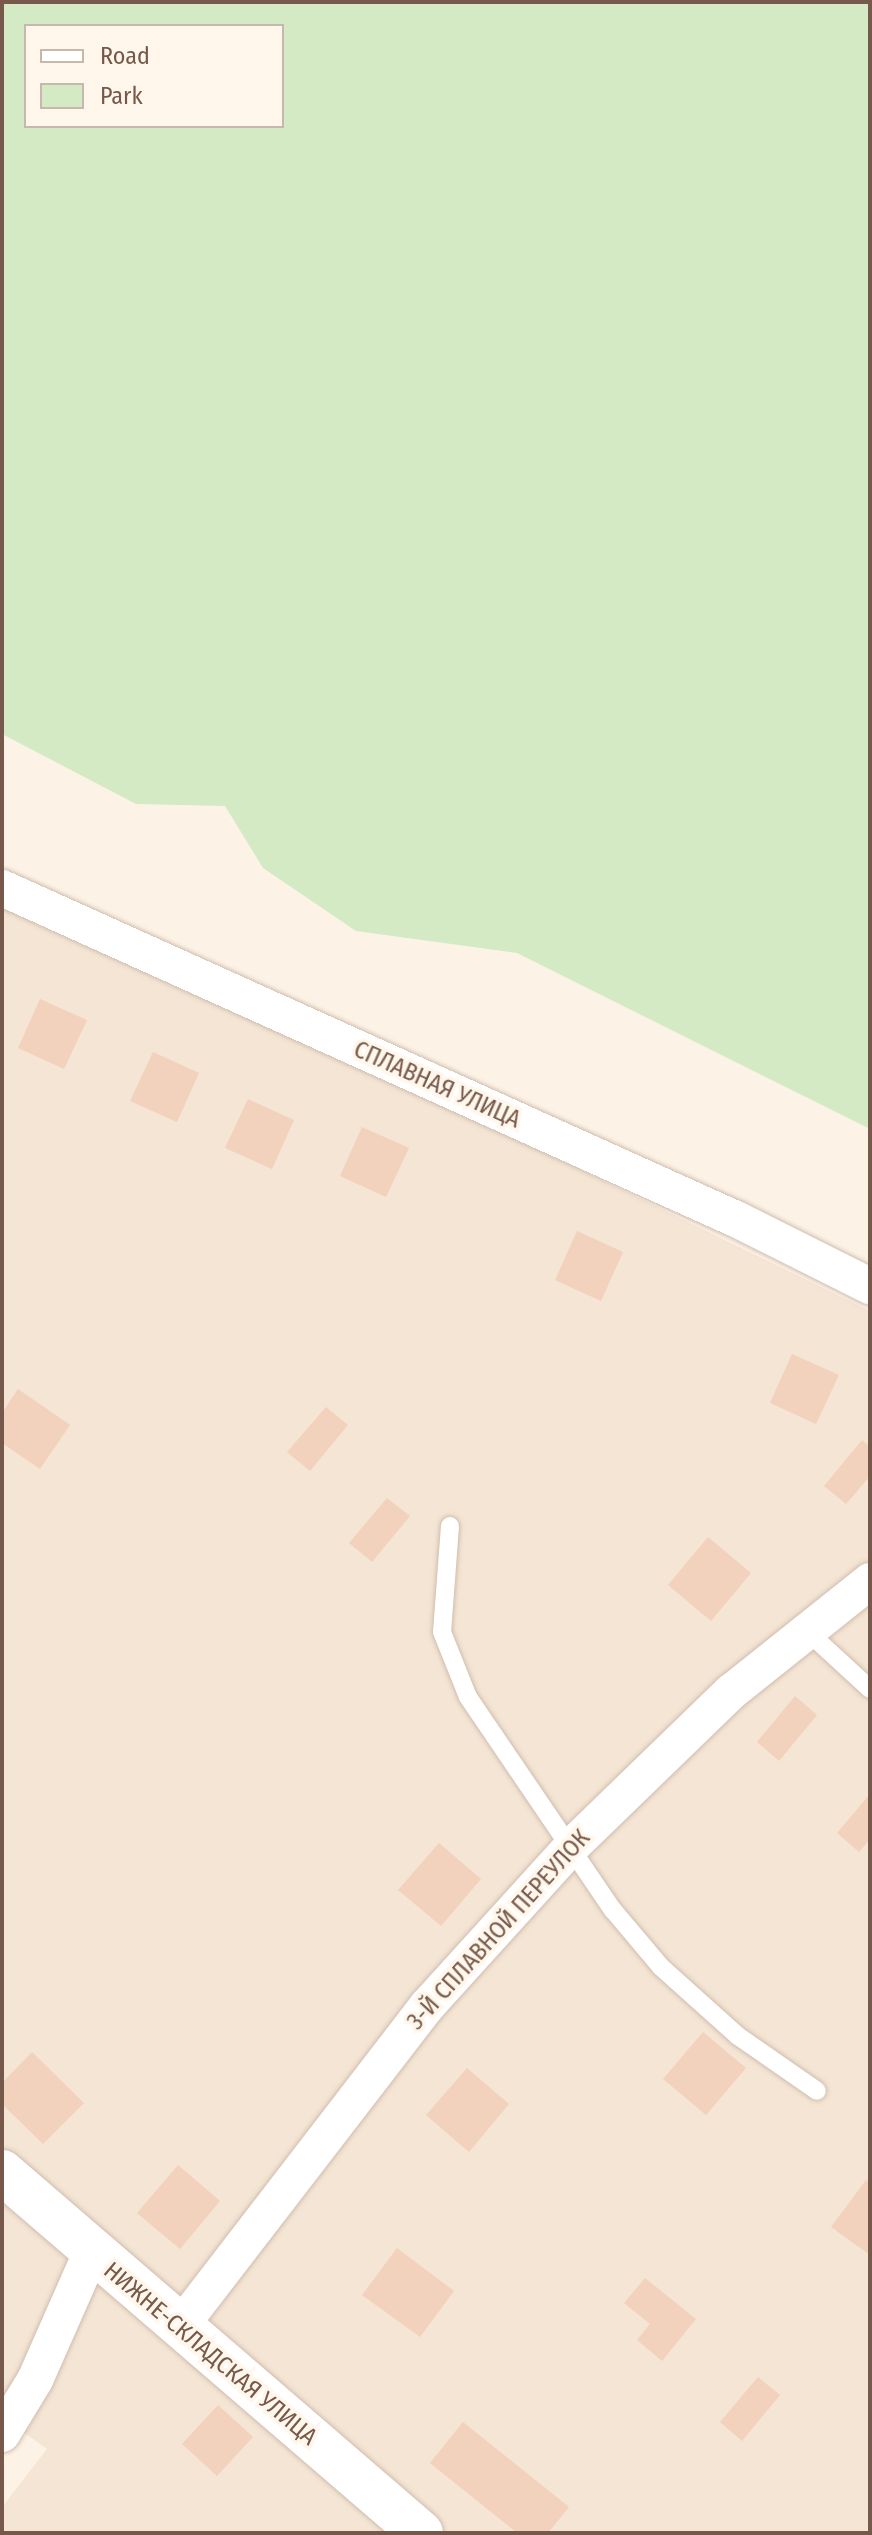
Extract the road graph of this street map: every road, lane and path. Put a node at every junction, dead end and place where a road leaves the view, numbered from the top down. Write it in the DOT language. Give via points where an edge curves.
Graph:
graph roads {
  1 [pos="2,888"];
  2 [pos="870,1286"];
  3 [pos="450,1526"];
  4 [pos="870,1581"];
  5 [pos="808,1632"];
  6 [pos="870,1689"];
  7 [pos="571,1847"];
  8 [pos="817,2091"];
  9 [pos="2,2172"];
  10 [pos="91,2253"];
  11 [pos="179,2328"];
  12 [pos="2,2434"];
  13 [pos="421,2533"];
  1 -- 2 [label="street, СПЛАВНАЯ УЛИЦА" via="738,1220"];
  3 -- 7 [label="lane" via="442,1632 468,1697"];
  4 -- 5 [label="street, 3-Й СПЛАВНОЙ ПЕРЕУЛОК"];
  5 -- 6 [label="lane"];
  5 -- 7 [label="street, 3-Й СПЛАВНОЙ ПЕРЕУЛОК" via="651,1764"];
  7 -- 8 [label="lane" via="613,1910 661,1967 738,2036"];
  7 -- 11 [label="street, 3-Й СПЛАВНОЙ ПЕРЕУЛОК" via="427,2006"];
  9 -- 10 [label="street, НИЖНЕ-СКЛАДСКАЯ УЛИЦА"];
  10 -- 11 [label="street, НИЖНЕ-СКЛАДСКАЯ УЛИЦА"];
  10 -- 12 [label="street" via="35,2380"];
  11 -- 13 [label="street, НИЖНЕ-СКЛАДСКАЯ УЛИЦА"];
}
